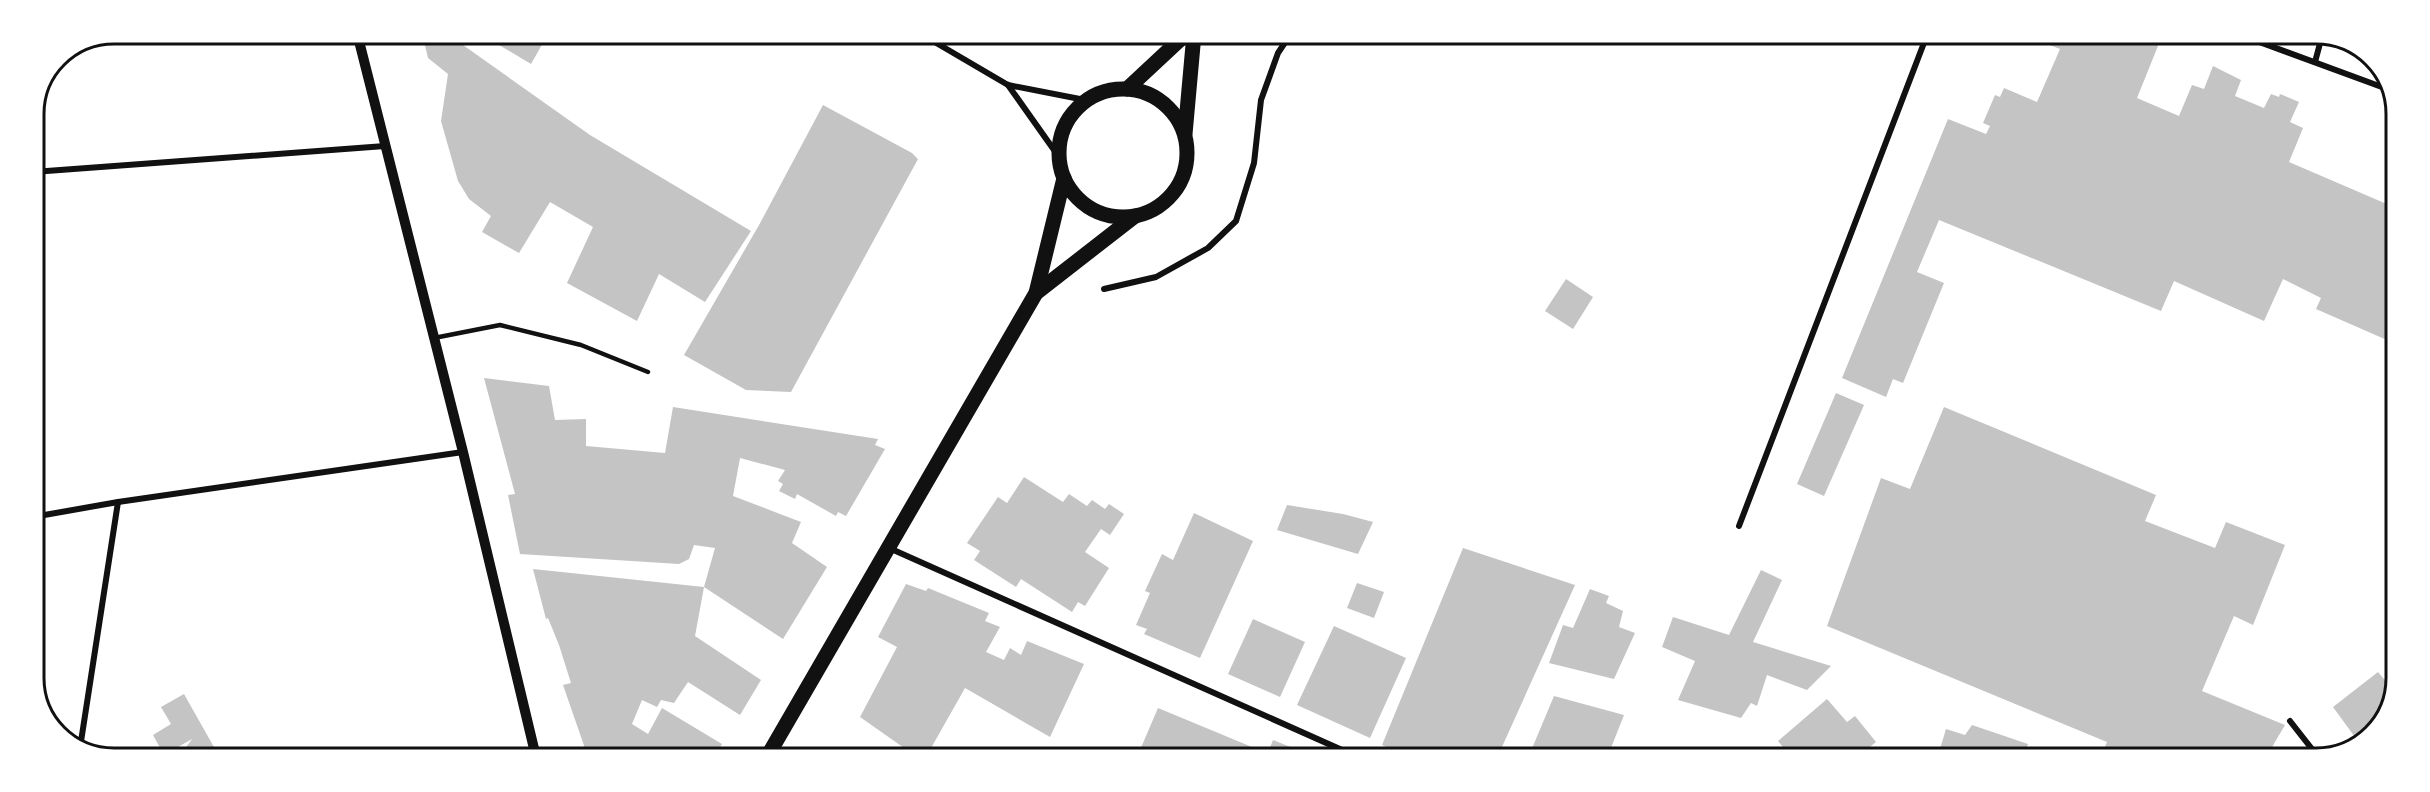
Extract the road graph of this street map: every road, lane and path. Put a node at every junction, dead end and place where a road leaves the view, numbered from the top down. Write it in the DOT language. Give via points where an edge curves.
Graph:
graph roads {
  1 [pos="360,44"];
  2 [pos="938,44"];
  3 [pos="1175,44"];
  4 [pos="1193,44"];
  5 [pos="1284,44"];
  6 [pos="1924,44"];
  7 [pos="2265,44"];
  8 [pos="2320,44"];
  9 [pos="2314,62"];
  10 [pos="1008,85"];
  11 [pos="2381,87"];
  12 [pos="1127,88"];
  13 [pos="1085,100"];
  14 [pos="1185,134"];
  15 [pos="385,146"];
  16 [pos="1059,157"];
  17 [pos="44,171"];
  18 [pos="1064,178"];
  19 [pos="1135,216"];
  20 [pos="1104,289"];
  21 [pos="1036,293"];
  22 [pos="434,338"];
  23 [pos="648,372"];
  24 [pos="463,452"];
  25 [pos="118,502"];
  26 [pos="44,515"];
  27 [pos="1739,526"];
  28 [pos="888,547"];
  29 [pos="2290,721"];
  30 [pos="81,740"];
  31 [pos="534,748"];
  32 [pos="772,748"];
  33 [pos="1338,748"];
  34 [pos="2311,748"];
  1 -- 15 [label="street"];
  2 -- 10 [label="street"];
  3 -- 12 [label="main road"];
  4 -- 14 [label="main road"];
  5 -- 20 [label="street" via="1261,100 1254,163 1236,221 1208,248 1155,277"];
  6 -- 27 [label="street"];
  7 -- 9 [label="street"];
  8 -- 9 [label="street"];
  9 -- 11 [label="street"];
  10 -- 13 [label="street"];
  10 -- 16 [label="street"];
  12 -- 13 [label="main road" via="1105,91"];
  12 -- 14 [label="main road" via="1163,102"];
  13 -- 16 [label="main road" via="1070,116 1061,135"];
  14 -- 19 [label="main road" via="1188,156 1183,177 1172,195 1155,209"];
  15 -- 17 [label="street"];
  15 -- 22 [label="street"];
  16 -- 18 [label="main road"];
  18 -- 19 [label="main road" via="1076,196 1093,210 1114,217"];
  18 -- 21 [label="main road"];
  19 -- 21 [label="main road"];
  21 -- 28 [label="main road"];
  22 -- 23 [label="lane" via="500,325 581,345"];
  22 -- 24 [label="street"];
  24 -- 25 [label="street"];
  24 -- 31 [label="street"];
  25 -- 26 [label="street"];
  25 -- 30 [label="street"];
  28 -- 32 [label="main road"];
  28 -- 33 [label="street"];
  29 -- 34 [label="street"];
}
